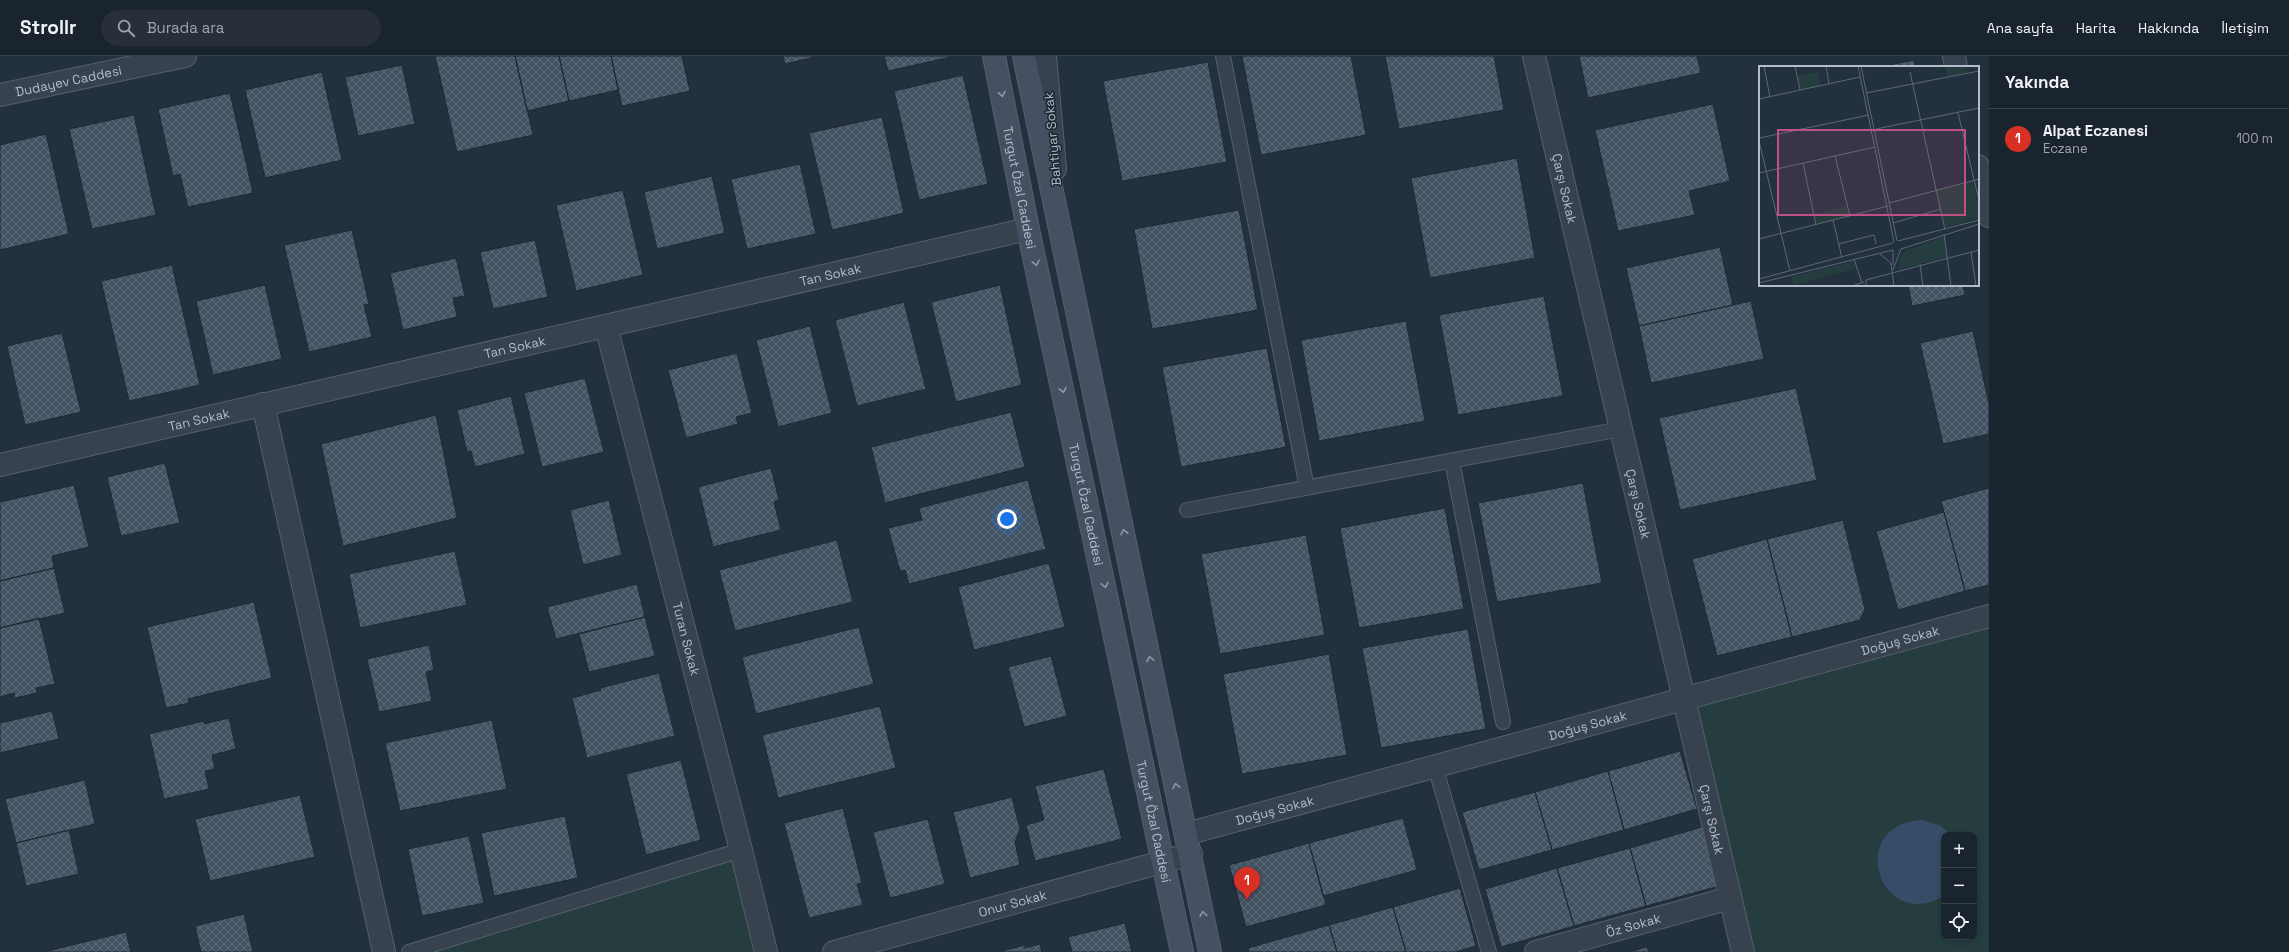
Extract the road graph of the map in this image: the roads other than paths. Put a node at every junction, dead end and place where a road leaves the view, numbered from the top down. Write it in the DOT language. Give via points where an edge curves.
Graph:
graph roads {
  1 [pos="994,56"];
  2 [pos="1024,56"];
  3 [pos="1045,56"];
  4 [pos="1223,56"];
  5 [pos="1534,56"];
  6 [pos="1954,56"];
  7 [pos="177,57"];
  8 [pos="1956,66"];
  9 [pos="0,95"];
  10 [pos="1979,171"];
  11 [pos="1989,216"];
  12 [pos="1059,222"];
  13 [pos="1028,228"];
  14 [pos="606,326"];
  15 [pos="263,404"];
  16 [pos="1621,429"];
  17 [pos="1452,461"];
  18 [pos="0,465"];
  19 [pos="1307,488"];
  20 [pos="1187,510"];
  21 [pos="1989,616"];
  22 [pos="1684,699"];
  23 [pos="1503,722"];
  24 [pos="1435,766"];
  25 [pos="1188,844"];
  26 [pos="741,850"];
  27 [pos="1164,861"];
  28 [pos="1730,898"];
  29 [pos="384,952"];
  30 [pos="409,952"];
  31 [pos="766,952"];
  32 [pos="834,952"];
  33 [pos="1182,952"];
  34 [pos="1210,952"];
  35 [pos="1489,952"];
  36 [pos="1536,952"];
  37 [pos="1743,952"];
  1 -- 13 [label="street, Turgut Özal Caddesi, one-way"];
  2 -- 12 [label="street"];
  3 -- 12 [label="street, Bahtiyar Sokak"];
  4 -- 19 [label="lane"];
  5 -- 16 [label="street, Çarşı Sokak"];
  6 -- 8 [label="street"];
  7 -- 9 [label="street, Dudayev Caddesi"];
  10 -- 11 [label="street"];
  25 -- 12 [label="street, one-way"];
  13 -- 14 [label="street, Tan Sokak"];
  13 -- 27 [label="street, Turgut Özal Caddesi, one-way"];
  14 -- 15 [label="street, Tan Sokak"];
  14 -- 26 [label="street, Turan Sokak"];
  15 -- 18 [label="street, Tan Sokak"];
  15 -- 29 [label="street"];
  16 -- 17 [label="lane"];
  16 -- 22 [label="street, Çarşı Sokak"];
  17 -- 19 [label="lane"];
  17 -- 23 [label="lane"];
  19 -- 20 [label="lane"];
  21 -- 22 [label="street, Doğuş Sokak"];
  22 -- 24 [label="street, Doğuş Sokak"];
  22 -- 28 [label="street, Çarşı Sokak"];
  24 -- 25 [label="street, Doğuş Sokak"];
  24 -- 35 [label="lane"];
  25 -- 27 [label="street, Onur Sokak"];
  34 -- 25 [label="street, one-way"];
  26 -- 30 [label="lane"];
  26 -- 31 [label="street, Turan Sokak"];
  27 -- 32 [label="street, Onur Sokak"];
  27 -- 33 [label="street, Turgut Özal Caddesi"];
  28 -- 36 [label="street, Öz Sokak"];
  28 -- 37 [label="street, Çarşı Sokak"];
}
